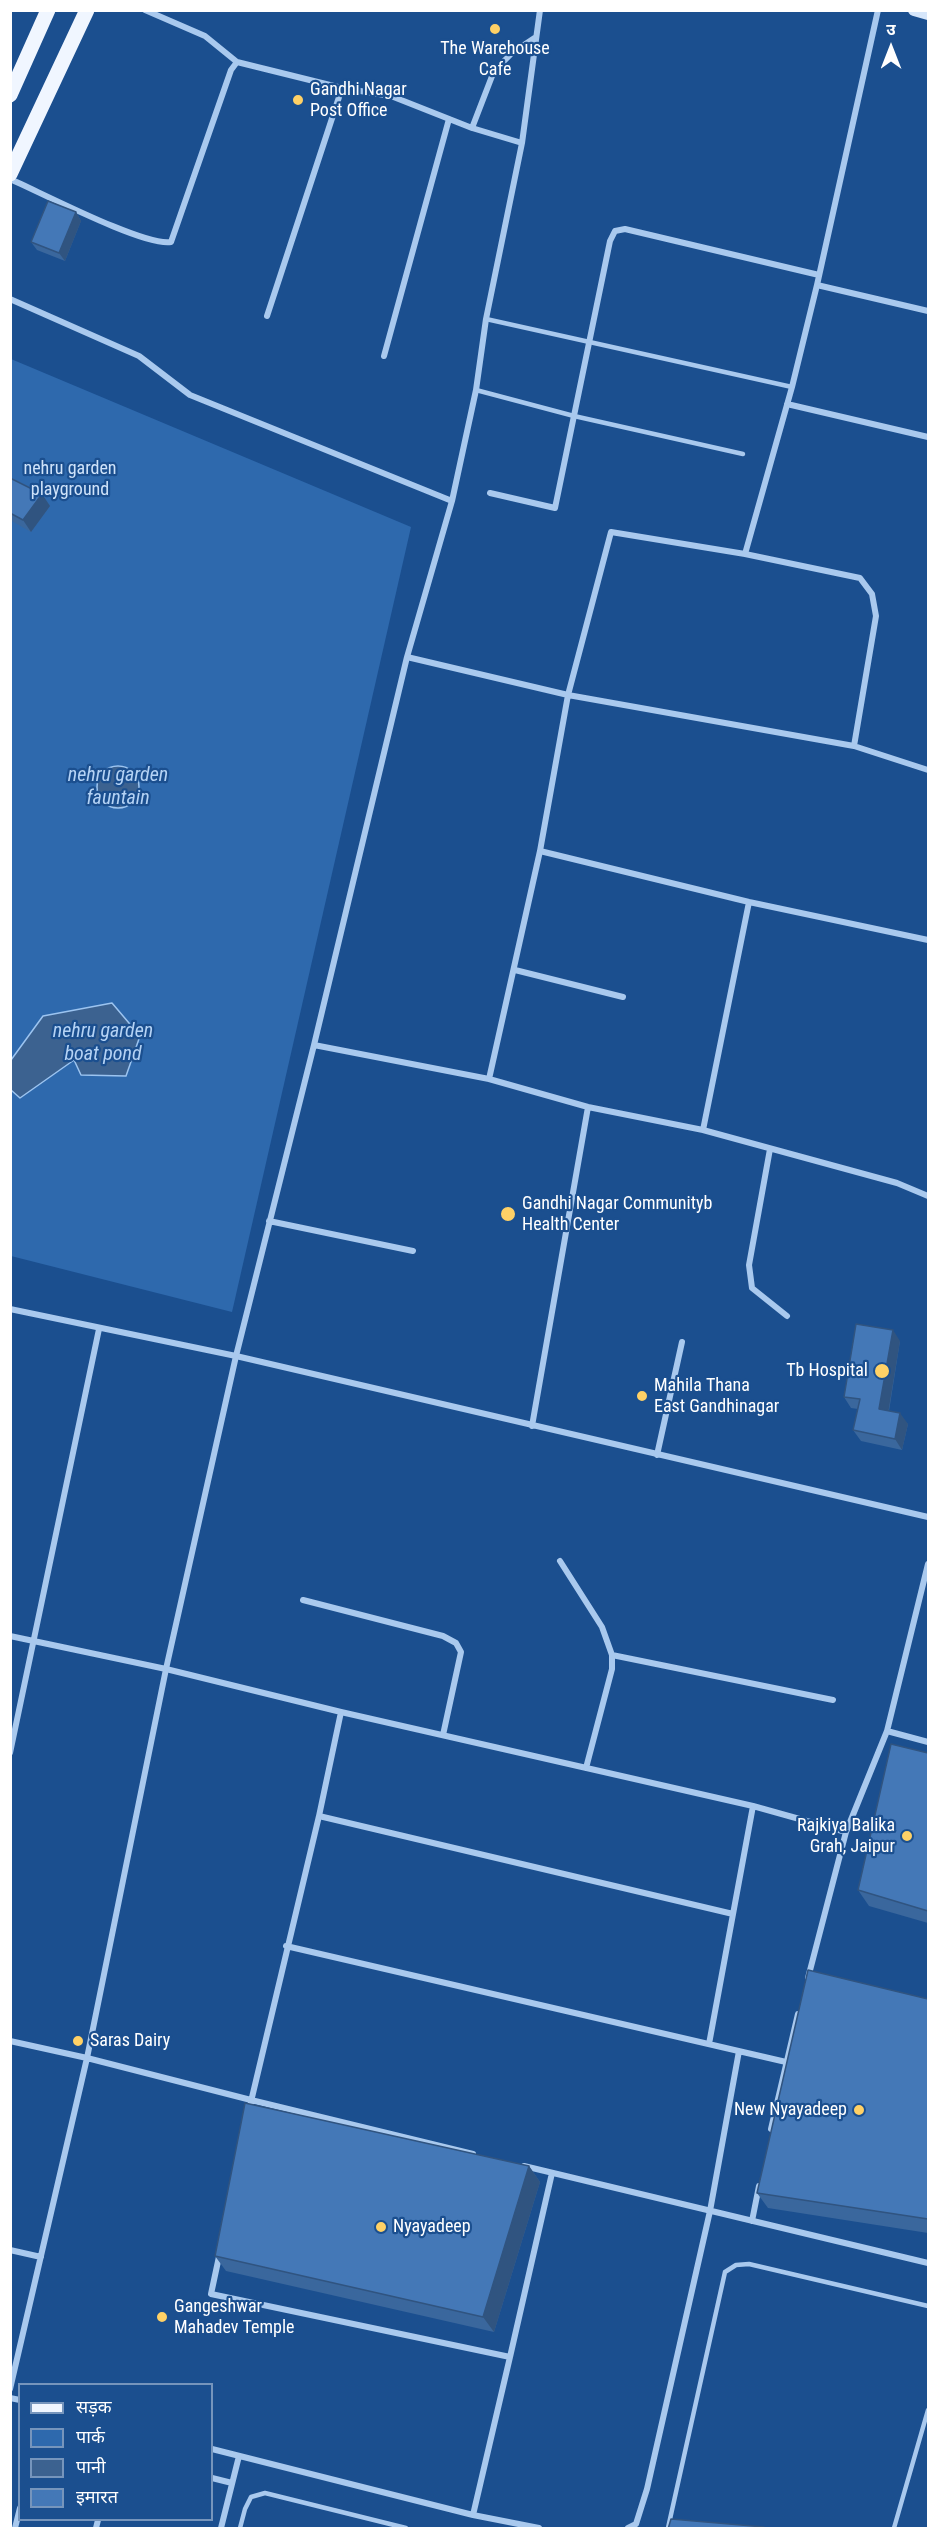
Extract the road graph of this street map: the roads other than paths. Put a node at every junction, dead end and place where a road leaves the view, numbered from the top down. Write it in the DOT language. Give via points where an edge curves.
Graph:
graph roads {
  1 [pos="48,10"];
  2 [pos="87,10"];
  3 [pos="145,10"];
  4 [pos="540,10"];
  5 [pos="878,10"];
  6 [pos="914,10"];
  7 [pos="928,14"];
  8 [pos="537,37"];
  9 [pos="237,62"];
  10 [pos="342,88"];
  11 [pos="10,95"];
  12 [pos="449,119"];
  13 [pos="472,128"];
  14 [pos="522,143"];
  15 [pos="10,174"];
  16 [pos="10,179"];
  17 [pos="819,275"];
  18 [pos="817,285"];
  19 [pos="10,299"];
  20 [pos="928,311"];
  21 [pos="267,316"];
  22 [pos="486,319"];
  23 [pos="590,343"];
  24 [pos="384,356"];
  25 [pos="792,387"];
  26 [pos="476,390"];
  27 [pos="787,404"];
  28 [pos="574,416"];
  29 [pos="928,436"];
  30 [pos="743,454"];
  31 [pos="490,493"];
  32 [pos="452,501"];
  33 [pos="745,554"];
  34 [pos="407,657"];
  35 [pos="568,695"];
  36 [pos="854,746"];
  37 [pos="928,770"];
  38 [pos="540,851"];
  39 [pos="749,902"];
  40 [pos="928,940"];
  41 [pos="514,969"];
  42 [pos="623,997"];
  43 [pos="314,1044"];
  44 [pos="489,1079"];
  45 [pos="588,1107"];
  46 [pos="703,1130"];
  47 [pos="770,1149"];
  48 [pos="928,1196"];
  49 [pos="269,1221"];
  50 [pos="413,1251"];
  51 [pos="10,1309"];
  52 [pos="786,1316"];
  53 [pos="99,1329"];
  54 [pos="682,1342"];
  55 [pos="236,1356"];
  56 [pos="532,1426"];
  57 [pos="657,1455"];
  58 [pos="928,1517"];
  59 [pos="560,1561"];
  60 [pos="928,1564"];
  61 [pos="303,1600"];
  62 [pos="10,1636"];
  63 [pos="34,1642"];
  64 [pos="612,1655"];
  65 [pos="166,1669"];
  66 [pos="833,1700"];
  67 [pos="340,1712"];
  68 [pos="887,1731"];
  69 [pos="443,1735"];
  70 [pos="928,1742"];
  71 [pos="10,1753"];
  72 [pos="586,1768"];
  73 [pos="753,1806"];
  74 [pos="319,1816"];
  75 [pos="846,1832"];
  76 [pos="733,1914"];
  77 [pos="286,1946"];
  78 [pos="807,1981"];
  79 [pos="801,2004"];
  80 [pos="10,2041"];
  81 [pos="709,2043"];
  82 [pos="739,2050"];
  83 [pos="87,2058"];
  84 [pos="786,2062"];
  85 [pos="251,2100"];
  86 [pos="246,2123"];
  87 [pos="769,2141"];
  88 [pos="483,2156"];
  89 [pos="517,2165"];
  90 [pos="552,2173"];
  91 [pos="762,2175"];
  92 [pos="711,2211"];
  93 [pos="752,2221"];
  94 [pos="220,2248"];
  95 [pos="10,2250"];
  96 [pos="40,2257"];
  97 [pos="928,2263"];
  98 [pos="928,2306"];
  99 [pos="510,2357"];
  100 [pos="10,2389"];
  101 [pos="928,2410"];
  102 [pos="213,2449"];
  103 [pos="239,2456"];
  104 [pos="213,2478"];
  105 [pos="232,2483"];
  106 [pos="473,2515"];
  107 [pos="221,2529"];
  108 [pos="240,2529"];
  109 [pos="406,2529"];
  110 [pos="539,2529"];
  111 [pos="628,2529"];
  112 [pos="668,2529"];
  113 [pos="894,2529"];
  1 -- 11 [label="main road"];
  2 -- 15 [label="main road"];
  3 -- 9 [label="street" via="205,36"];
  4 -- 8 [label="street"];
  5 -- 17 [label="street"];
  6 -- 7 [label="main road"];
  8 -- 13 [label="street" via="512,52 494,71"];
  8 -- 14 [label="street"];
  9 -- 10 [label="street"];
  9 -- 16 [label="street" via="171,242 132,234"];
  10 -- 12 [label="street" via="391,96"];
  10 -- 21 [label="street"];
  12 -- 13 [label="street"];
  12 -- 24 [label="street"];
  13 -- 14 [label="street"];
  14 -- 22 [label="street"];
  17 -- 18 [label="street"];
  17 -- 23 [label="street" via="625,230 615,231"];
  18 -- 20 [label="street"];
  18 -- 25 [label="street"];
  19 -- 32 [label="street" via="139,356 190,395"];
  22 -- 23 [label="lane"];
  22 -- 26 [label="street"];
  23 -- 25 [label="lane"];
  23 -- 28 [label="street"];
  25 -- 27 [label="street"];
  26 -- 28 [label="lane"];
  26 -- 32 [label="street"];
  27 -- 29 [label="street"];
  27 -- 33 [label="street"];
  28 -- 30 [label="lane"];
  28 -- 31 [label="street" via="555,508"];
  32 -- 34 [label="street"];
  33 -- 35 [label="street" via="611,532"];
  33 -- 36 [label="street" via="860,578 872,594 876,616"];
  34 -- 35 [label="street"];
  34 -- 43 [label="street"];
  35 -- 36 [label="street"];
  35 -- 38 [label="street"];
  36 -- 37 [label="street"];
  38 -- 39 [label="street"];
  38 -- 41 [label="street"];
  39 -- 40 [label="street"];
  39 -- 46 [label="street"];
  41 -- 42 [label="street"];
  41 -- 44 [label="street"];
  43 -- 44 [label="street"];
  43 -- 49 [label="street"];
  44 -- 45 [label="street"];
  45 -- 46 [label="street"];
  45 -- 56 [label="street"];
  46 -- 47 [label="street"];
  47 -- 48 [label="street" via="897,1183"];
  47 -- 52 [label="street" via="749,1265 753,1288"];
  49 -- 50 [label="street"];
  49 -- 55 [label="street"];
  51 -- 53 [label="street"];
  53 -- 55 [label="street"];
  53 -- 63 [label="street"];
  54 -- 57 [label="street"];
  55 -- 56 [label="street"];
  55 -- 65 [label="street"];
  56 -- 57 [label="street"];
  57 -- 58 [label="street"];
  59 -- 64 [label="street" via="602,1627"];
  60 -- 68 [label="street"];
  61 -- 69 [label="street" via="443,1636 456,1643 461,1652"];
  62 -- 63 [label="street"];
  63 -- 65 [label="street"];
  63 -- 71 [label="street"];
  64 -- 66 [label="street"];
  64 -- 72 [label="street" via="612,1669"];
  65 -- 67 [label="street"];
  65 -- 83 [label="street"];
  67 -- 69 [label="street"];
  67 -- 74 [label="street"];
  68 -- 70 [label="street"];
  68 -- 75 [label="street"];
  69 -- 72 [label="street"];
  72 -- 73 [label="street"];
  73 -- 75 [label="street"];
  73 -- 76 [label="street"];
  74 -- 76 [label="street"];
  74 -- 77 [label="street"];
  75 -- 78 [label="street"];
  76 -- 81 [label="street"];
  77 -- 81 [label="street"];
  77 -- 85 [label="street"];
  79 -- 84 [label="street"];
  80 -- 83 [label="street"];
  81 -- 82 [label="street"];
  82 -- 84 [label="street"];
  82 -- 92 [label="street"];
  83 -- 85 [label="street"];
  83 -- 96 [label="street"];
  84 -- 87 [label="street"];
  85 -- 86 [label="street"];
  85 -- 88 [label="street"];
  89 -- 90 [label="street"];
  90 -- 92 [label="street"];
  90 -- 99 [label="street"];
  91 -- 93 [label="street"];
  92 -- 93 [label="street"];
  92 -- 111 [label="street" via="646,2489 636,2524"];
  93 -- 97 [label="street"];
  94 -- 99 [label="street" via="211,2294"];
  95 -- 96 [label="street"];
  96 -- 100 [label="street"];
  98 -- 112 [label="lane" via="749,2264 736,2265 725,2272"];
  99 -- 106 [label="street"];
  101 -- 113 [label="lane"];
  102 -- 103 [label="street"];
  103 -- 105 [label="street"];
  103 -- 106 [label="street"];
  104 -- 105 [label="street"];
  105 -- 107 [label="street"];
  106 -- 110 [label="street"];
  108 -- 109 [label="lane" via="251,2497 264,2493"];
}
